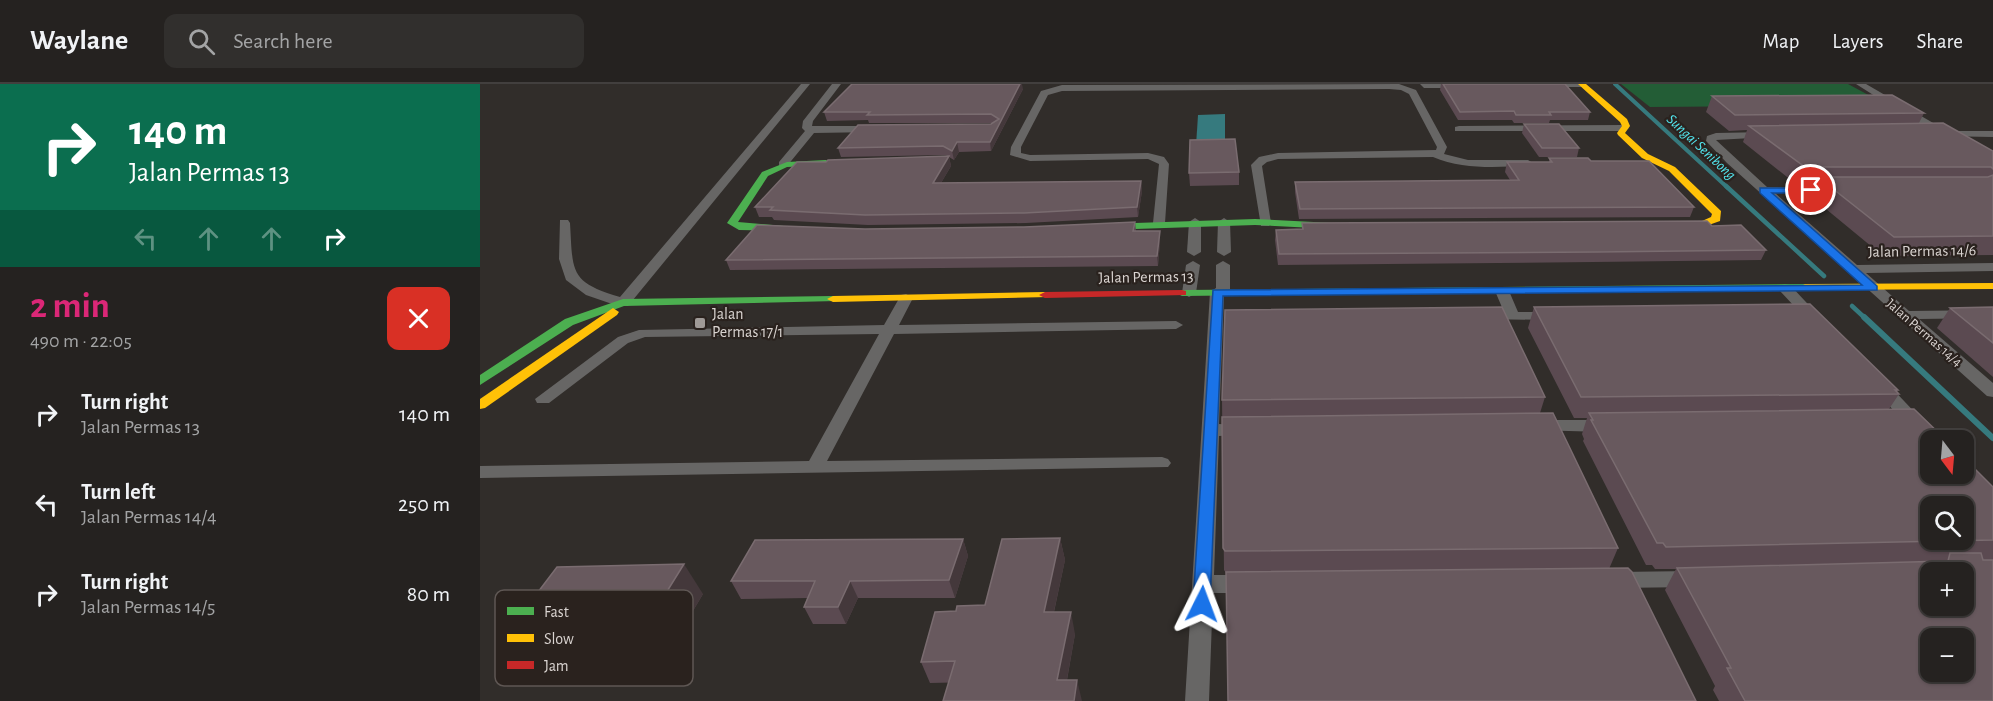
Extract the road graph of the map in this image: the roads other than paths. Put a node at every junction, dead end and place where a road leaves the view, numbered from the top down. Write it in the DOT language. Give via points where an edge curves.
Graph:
graph roads {
  1 [pos="806,84"];
  2 [pos="1537,84"];
  3 [pos="1582,84"];
  4 [pos="1860,84"];
  5 [pos="840,85"];
  6 [pos="1424,85"];
  7 [pos="1469,85"];
  8 [pos="1624,128"];
  9 [pos="812,129"];
  10 [pos="891,129"];
  11 [pos="1459,129"];
  12 [pos="1922,134"];
  13 [pos="1944,134"];
  14 [pos="1973,134"];
  15 [pos="1993,134"];
  16 [pos="1773,135"];
  17 [pos="1962,144"];
  18 [pos="1993,145"];
  19 [pos="1435,154"];
  20 [pos="1658,161"];
  21 [pos="1634,162"];
  22 [pos="841,163"];
  23 [pos="1539,163"];
  24 [pos="783,164"];
  25 [pos="1763,190"];
  26 [pos="1846,190"];
  27 [pos="1195,222"];
  28 [pos="1224,222"];
  29 [pos="564,223"];
  30 [pos="1159,223"];
  31 [pos="1265,223"];
  32 [pos="1667,224"];
  33 [pos="1345,226"];
  34 [pos="1096,228"];
  35 [pos="798,229"];
  36 [pos="1993,267"];
  37 [pos="1852,269"];
  38 [pos="1993,286"];
  39 [pos="1785,288"];
  40 [pos="1873,288"];
  41 [pos="1502,291"];
  42 [pos="1220,292"];
  43 [pos="1189,293"];
  44 [pos="906,298"];
  45 [pos="623,303"];
  46 [pos="1993,314"];
  47 [pos="1904,315"];
  48 [pos="1513,316"];
  49 [pos="1572,316"];
  50 [pos="1467,317"];
  51 [pos="1176,325"];
  52 [pos="889,329"];
  53 [pos="1824,329"];
  54 [pos="1873,379"];
  55 [pos="480,381"];
  56 [pos="1993,393"];
  57 [pos="543,399"];
  58 [pos="480,405"];
  59 [pos="1891,422"];
  60 [pos="1915,422"];
  61 [pos="1628,425"];
  62 [pos="1520,427"];
  63 [pos="1210,430"];
  64 [pos="1258,430"];
  65 [pos="1923,430"];
  66 [pos="1162,463"];
  67 [pos="814,468"];
  68 [pos="480,472"];
  69 [pos="1715,578"];
  70 [pos="1596,581"];
  71 [pos="1274,583"];
  72 [pos="1202,584"];
  73 [pos="1197,701"];
  1 -- 45 [label="street"];
  2 -- 3 [label="street"];
  3 -- 8 [label="main road" via="1624,121"];
  4 -- 13 [label="street"];
  5 -- 9 [label="street" via="806,124"];
  6 -- 7 [label="street"];
  8 -- 11 [label="street"];
  8 -- 20 [label="main road" via="1621,133 1644,156"];
  9 -- 10 [label="street"];
  9 -- 24 [label="street"];
  12 -- 13 [label="street"];
  13 -- 14 [label="street"];
  13 -- 17 [label="street"];
  14 -- 15 [label="street"];
  14 -- 18 [label="street"];
  16 -- 25 [label="street, Jalan Permas 14/4" via="1711,138"];
  19 -- 23 [label="street" via="1448,160"];
  19 -- 30 [label="street" via="1442,147 1413,92 1397,86 1062,88 1044,93 1015,155 1160,159 1164,164"];
  19 -- 31 [label="street" via="1263,159 1256,165"];
  20 -- 21 [label="street"];
  20 -- 32 [label="main road" via="1672,169 1717,215 1707,223"];
  22 -- 24 [label="main road"];
  24 -- 35 [label="main road" via="765,174 732,223 740,227"];
  25 -- 26 [label="street"];
  25 -- 37 [label="street, Jalan Permas 14/4"];
  27 -- 28 [label="main road"];
  27 -- 30 [label="main road"];
  27 -- 43 [label="street"];
  28 -- 31 [label="main road"];
  28 -- 42 [label="street"];
  29 -- 45 [label="street" via="568,271 573,279 592,292"];
  30 -- 34 [label="main road"];
  31 -- 33 [label="main road"];
  36 -- 37 [label="street, Jalan Permas 14/6"];
  37 -- 40 [label="street, Jalan Permas 14/4"];
  38 -- 40 [label="main road, Jalan Permas 13"];
  39 -- 40 [label="main road, Jalan Permas 13"];
  39 -- 41 [label="main road, Jalan Permas 13"];
  39 -- 53 [label="street"];
  40 -- 47 [label="street, Jalan Permas 14/4"];
  41 -- 42 [label="main road, Jalan Permas 13"];
  41 -- 48 [label="street"];
  42 -- 43 [label="main road, Jalan Permas 13"];
  42 -- 63 [label="street"];
  43 -- 44 [label="main road, Jalan Permas 13"];
  44 -- 45 [label="main road, Jalan Permas 13"];
  44 -- 52 [label="street"];
  45 -- 55 [label="main road, Jalan Permas 13" via="569,322"];
  45 -- 58 [label="main road"];
  46 -- 47 [label="street"];
  47 -- 56 [label="street, Jalan Permas 14/4"];
  48 -- 49 [label="street"];
  48 -- 50 [label="street"];
  51 -- 52 [label="street"];
  52 -- 57 [label="street" via="644,333 623,340"];
  52 -- 67 [label="street"];
  54 -- 60 [label="street"];
  59 -- 60 [label="street"];
  60 -- 65 [label="street"];
  61 -- 62 [label="street"];
  63 -- 64 [label="street"];
  63 -- 72 [label="street"];
  66 -- 67 [label="street"];
  67 -- 68 [label="street"];
  69 -- 70 [label="street"];
  71 -- 72 [label="street"];
  72 -- 73 [label="street"];
}
